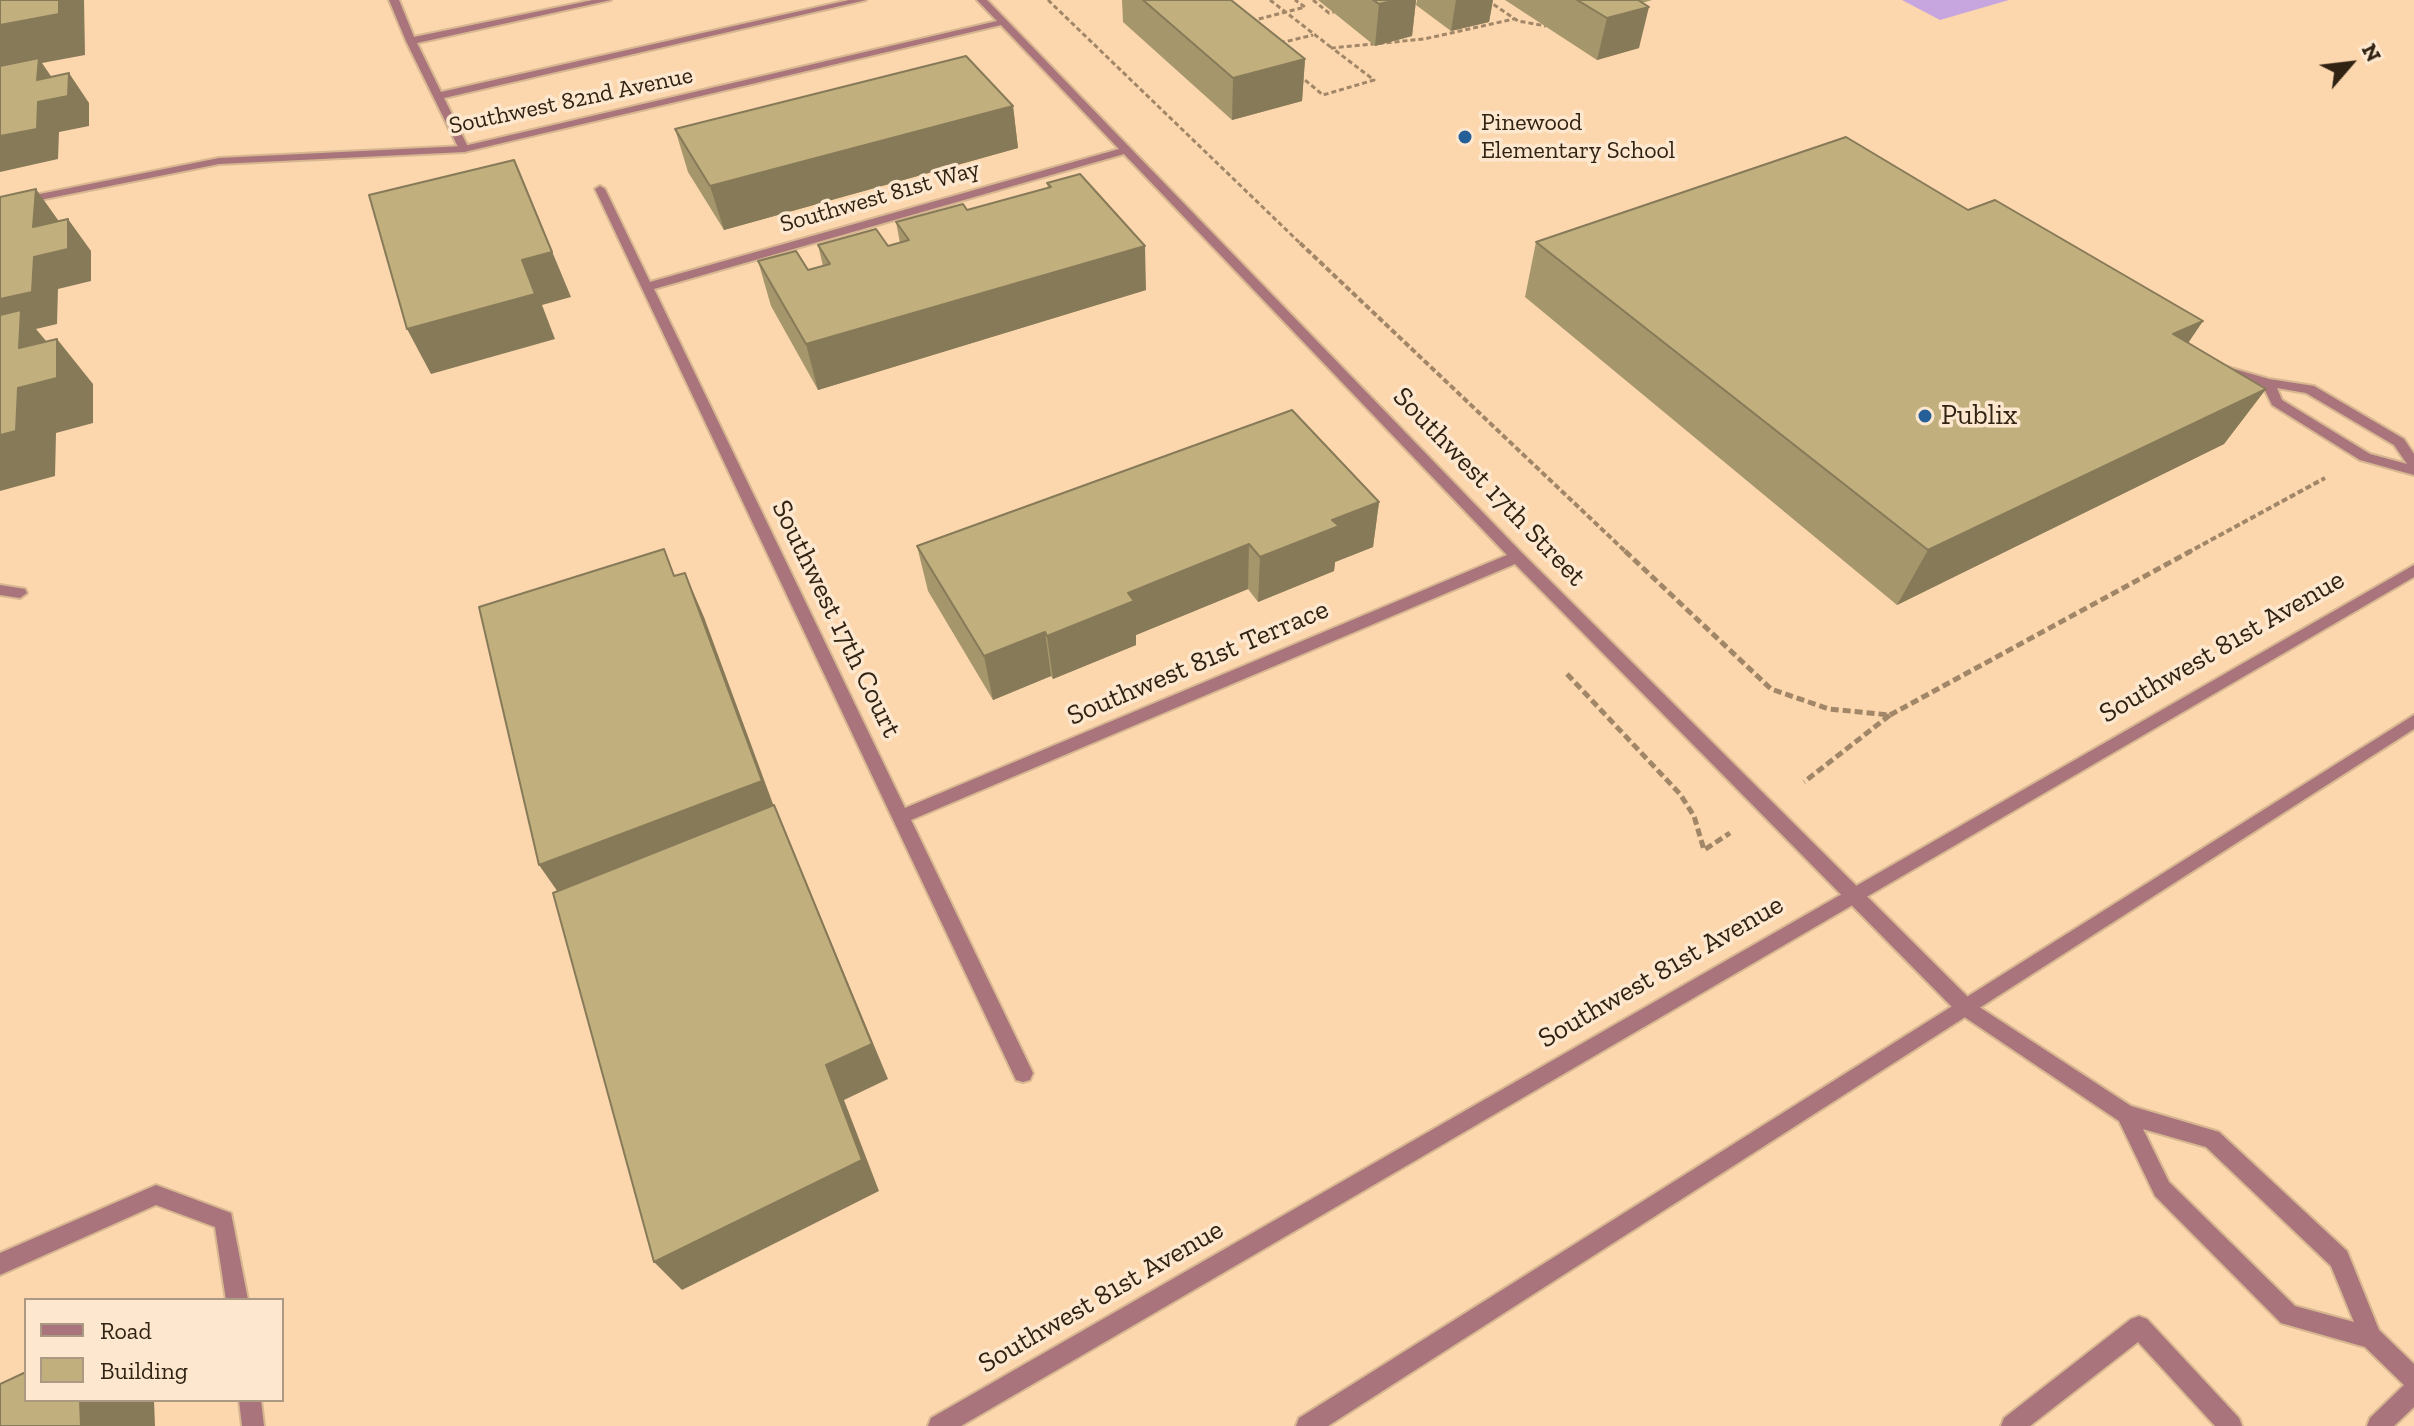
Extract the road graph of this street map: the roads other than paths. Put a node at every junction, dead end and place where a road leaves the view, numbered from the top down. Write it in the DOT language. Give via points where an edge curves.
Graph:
graph roads {
  1 [pos="394,0"];
  2 [pos="606,0"];
  3 [pos="861,0"];
  4 [pos="982,0"];
  5 [pos="1003,22"];
  6 [pos="411,41"];
  7 [pos="439,96"];
  8 [pos="464,149"];
  9 [pos="1125,150"];
  10 [pos="600,189"];
  11 [pos="0,205"];
  12 [pos="646,287"];
  13 [pos="2220,369"];
  14 [pos="2268,383"];
  15 [pos="2414,467"];
  16 [pos="1517,557"];
  17 [pos="2414,570"];
  18 [pos="0,590"];
  19 [pos="20,593"];
  20 [pos="2414,721"];
  21 [pos="900,817"];
  22 [pos="1854,895"];
  23 [pos="1964,1006"];
  24 [pos="1023,1073"];
  25 [pos="2126,1114"];
  26 [pos="0,1264"];
  27 [pos="237,1298"];
  28 [pos="2371,1338"];
  29 [pos="2414,1379"];
  30 [pos="2414,1391"];
  31 [pos="250,1402"];
  32 [pos="253,1426"];
  33 [pos="939,1426"];
  34 [pos="1307,1426"];
  35 [pos="2012,1426"];
  36 [pos="2231,1426"];
  37 [pos="2378,1426"];
  1 -- 6 [label="street"];
  2 -- 6 [label="street"];
  3 -- 7 [label="street"];
  4 -- 5 [label="street, Southwest 17th Street"];
  5 -- 8 [label="street, Southwest 82nd Avenue"];
  5 -- 9 [label="street, Southwest 17th Street"];
  6 -- 7 [label="street"];
  7 -- 8 [label="street"];
  8 -- 11 [label="street, Southwest 82nd Avenue" via="219,161"];
  9 -- 12 [label="street, Southwest 81st Way"];
  9 -- 16 [label="street, Southwest 17th Street"];
  10 -- 12 [label="street, Southwest 17th Court"];
  12 -- 21 [label="street, Southwest 17th Court"];
  13 -- 14 [label="street"];
  14 -- 15 [label="street" via="2277,402 2365,457"];
  14 -- 15 [label="street" via="2309,389 2399,442"];
  16 -- 21 [label="street, Southwest 81st Terrace"];
  16 -- 22 [label="street, Southwest 17th Street"];
  17 -- 22 [label="street, Southwest 81st Avenue"];
  18 -- 19 [label="street"];
  20 -- 23 [label="street"];
  21 -- 24 [label="street, Southwest 17th Court"];
  22 -- 23 [label="street, Southwest 17th Street"];
  22 -- 33 [label="street, Southwest 81st Avenue"];
  23 -- 25 [label="street, Southwest 17th Street"];
  23 -- 34 [label="street"];
  25 -- 28 [label="street" via="2162,1189 2289,1315"];
  25 -- 28 [label="street" via="2212,1139 2339,1259"];
  26 -- 27 [label="street" via="156,1195 224,1220"];
  28 -- 29 [label="street"];
  30 -- 37 [label="street"];
  31 -- 32 [label="street"];
  35 -- 36 [label="street" via="2139,1327"];
}
